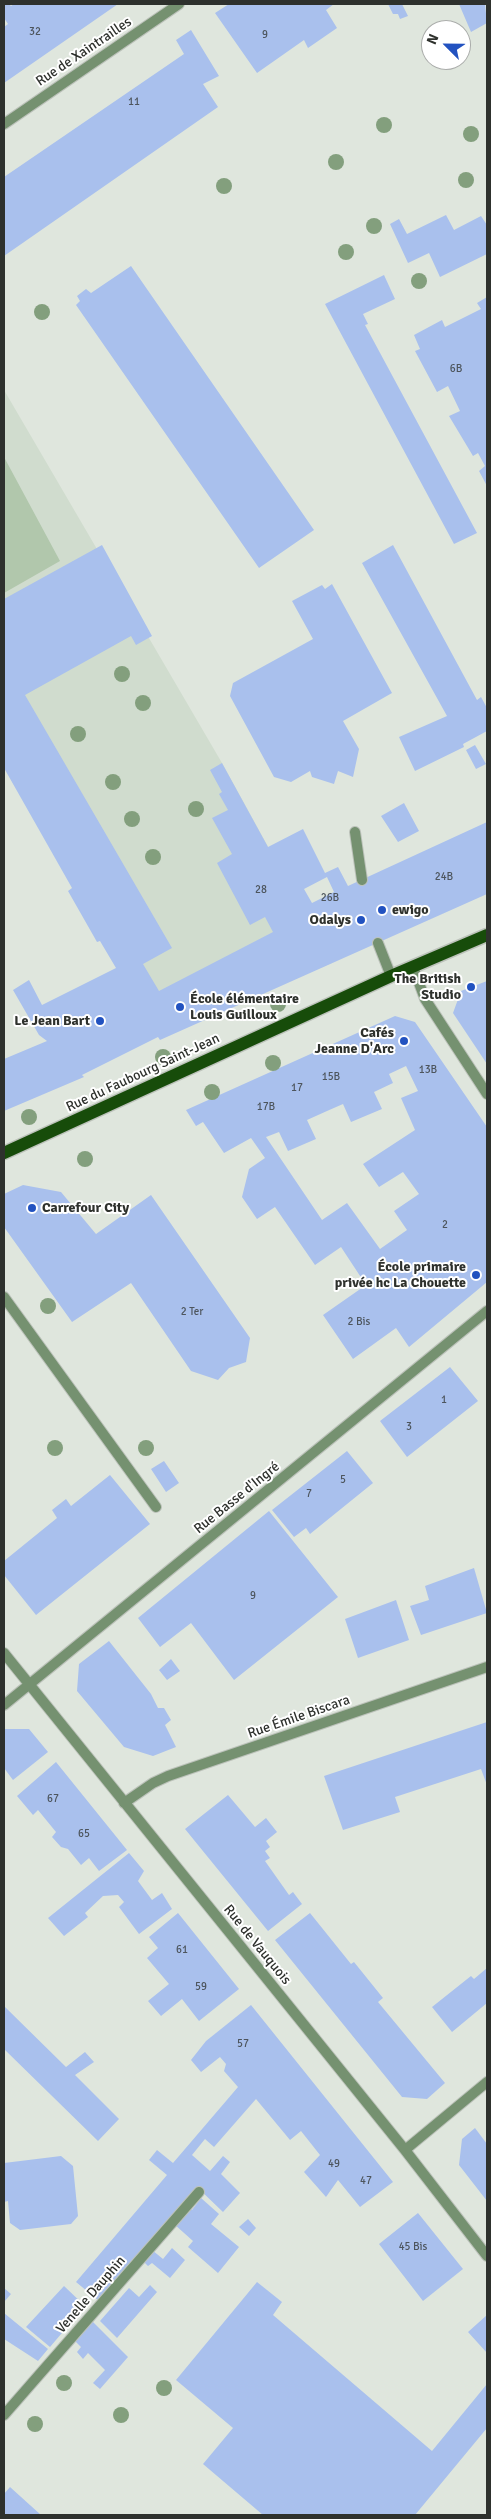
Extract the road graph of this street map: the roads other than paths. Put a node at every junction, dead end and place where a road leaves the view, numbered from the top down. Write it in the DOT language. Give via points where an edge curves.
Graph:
graph roads {
  1 [pos="179,4"];
  2 [pos="4,124"];
  3 [pos="355,832"];
  4 [pos="362,880"];
  5 [pos="487,935"];
  6 [pos="378,943"];
  7 [pos="413,967"];
  8 [pos="391,976"];
  9 [pos="487,1094"];
  10 [pos="4,1153"];
  11 [pos="4,1297"];
  12 [pos="487,1311"];
  13 [pos="156,1507"];
  14 [pos="4,1653"];
  15 [pos="487,1667"];
  16 [pos="30,1685"];
  17 [pos="4,1706"];
  18 [pos="124,1803"];
  19 [pos="487,2082"];
  20 [pos="405,2150"];
  21 [pos="199,2192"];
  22 [pos="487,2256"];
  23 [pos="4,2415"];
  1 -- 2 [label="street, Rue de Xaintrailles"];
  3 -- 4 [label="street"];
  5 -- 7 [label="main road, Rue du Faubourg Saint-Jean"];
  6 -- 8 [label="street"];
  7 -- 8 [label="main road, Rue du Faubourg Saint-Jean"];
  7 -- 9 [label="street" via="425,999"];
  8 -- 10 [label="main road, Rue du Faubourg Saint-Jean"];
  11 -- 13 [label="street"];
  12 -- 16 [label="street, Rue Basse d'Ingré"];
  14 -- 16 [label="street, Rue de Vauquois"];
  15 -- 18 [label="street, Rue Émile Biscara" via="168,1776"];
  16 -- 17 [label="street, Rue Basse d'Ingré"];
  16 -- 18 [label="street, Rue de Vauquois"];
  18 -- 20 [label="street, Rue de Vauquois"];
  19 -- 20 [label="street"];
  20 -- 22 [label="street, Rue de Vauquois"];
  21 -- 23 [label="street, Venelle Dauphin"];
}
